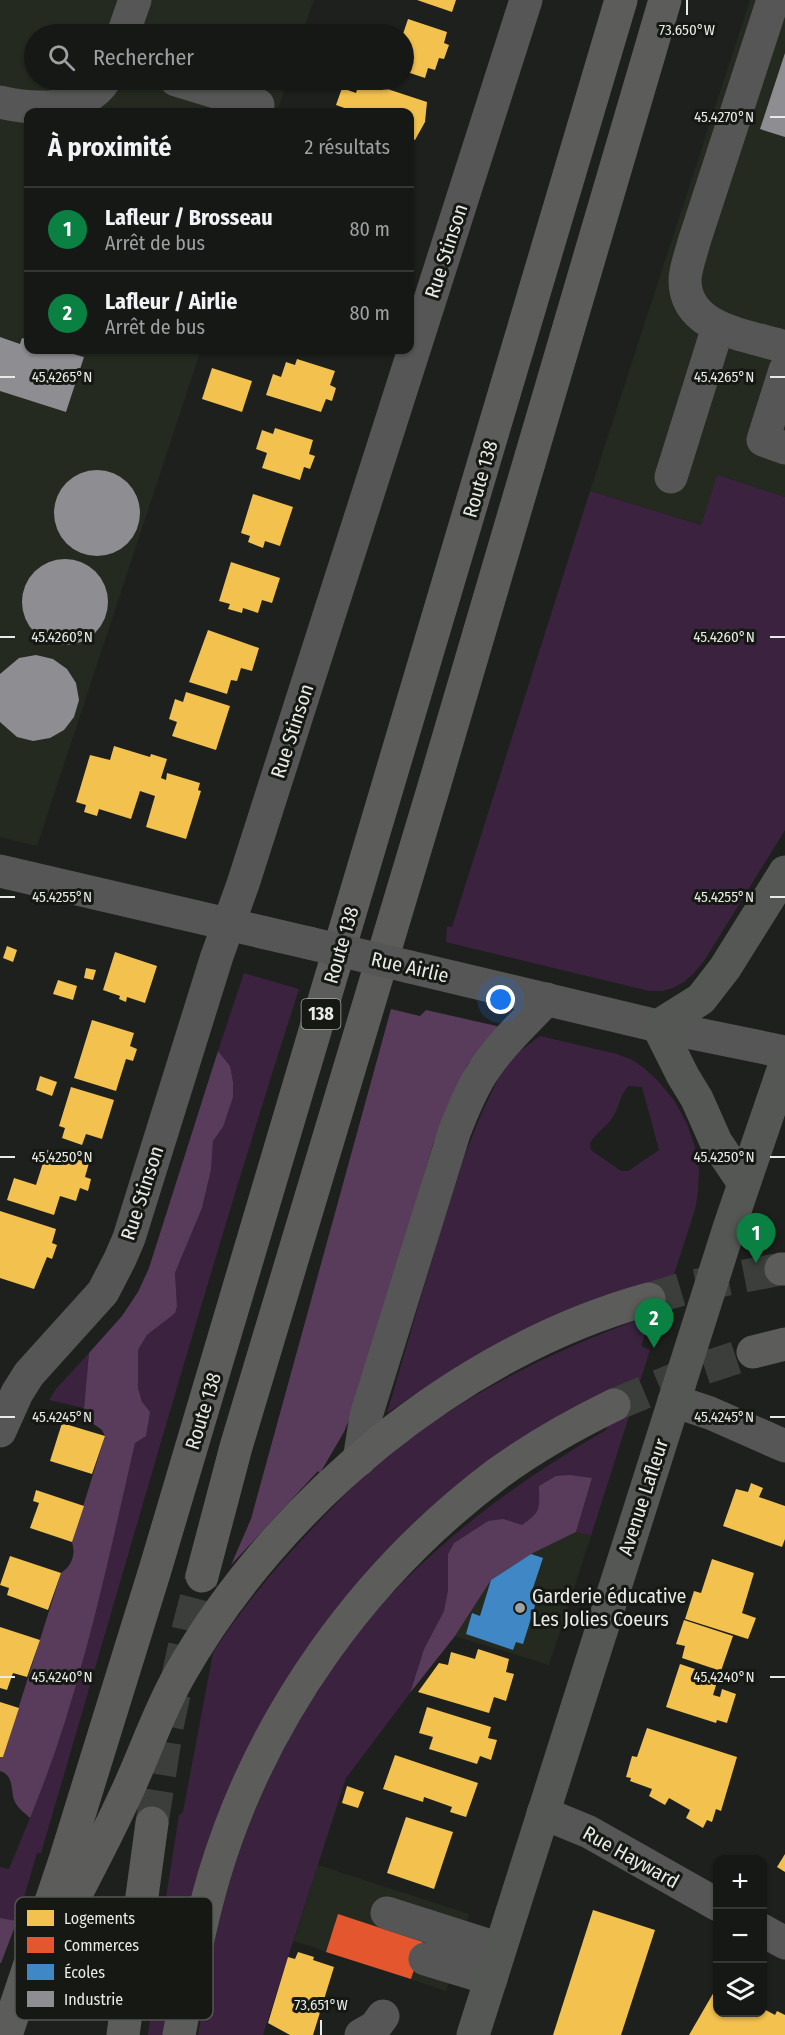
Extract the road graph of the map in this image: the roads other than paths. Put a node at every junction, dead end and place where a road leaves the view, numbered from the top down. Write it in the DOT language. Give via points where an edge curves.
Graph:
graph roads {
  1 [pos="135,0"];
  2 [pos="526,0"];
  3 [pos="621,0"];
  4 [pos="665,0"];
  5 [pos="772,0"];
  6 [pos="127,24"];
  7 [pos="94,90"];
  8 [pos="209,90"];
  9 [pos="0,102"];
  10 [pos="258,105"];
  11 [pos="33,108"];
  12 [pos="33,108"];
  13 [pos="718,327"];
  14 [pos="785,346"];
  15 [pos="414,350"];
  16 [pos="413,354"];
  17 [pos="785,370"];
  18 [pos="785,447"];
  19 [pos="671,477"];
  20 [pos="0,871"];
  21 [pos="785,872"];
  22 [pos="228,924"];
  23 [pos="547,999"];
  24 [pos="658,1026"];
  25 [pos="785,1052"];
  26 [pos="785,1064"];
  27 [pos="743,1182"];
  28 [pos="649,1299"];
  29 [pos="785,1344"];
  30 [pos="753,1352"];
  31 [pos="674,1401"];
  32 [pos="614,1405"];
  33 [pos="0,1431"];
  34 [pos="785,1446"];
  35 [pos="359,1460"];
  36 [pos="202,1575"];
  37 [pos="543,1813"];
  38 [pos="152,1823"];
  39 [pos="53,1897"];
  40 [pos="75,1897"];
  41 [pos="142,1897"];
  42 [pos="208,1897"];
  43 [pos="713,1903"];
  44 [pos="387,1913"];
  45 [pos="767,1933"];
  46 [pos="785,1942"];
  47 [pos="425,1959"];
  48 [pos="495,1964"];
  49 [pos="15,2008"];
  50 [pos="15,2015"];
  51 [pos="125,2020"];
  52 [pos="182,2020"];
  53 [pos="8,2029"];
  54 [pos="123,2035"];
  55 [pos="179,2035"];
  56 [pos="473,2035"];
  1 -- 6 [label="street"];
  2 -- 15 [label="street, Rue Stinson"];
  3 -- 39 [label="highway, Route 138 / 138" via="169,1524"];
  4 -- 36 [label="highway, Route 138 / 138" via="236,1447"];
  5 -- 13 [label="street" via="685,279 692,309"];
  7 -- 11 [label="street" via="63,105"];
  8 -- 10 [label="street"];
  9 -- 12 [label="street"];
  13 -- 14 [label="street"];
  13 -- 19 [label="street"];
  16 -- 22 [label="street, Rue Stinson"];
  17 -- 18 [label="street" via="763,440"];
  20 -- 22 [label="street, Rue Airlie"];
  21 -- 24 [label="main road" via="701,999"];
  22 -- 23 [label="street, Rue Airlie, bridge"];
  22 -- 33 [label="street, Rue Stinson" via="120,1259 103,1292 29,1374"];
  23 -- 24 [label="street, Rue Airlie"];
  23 -- 35 [label="street" via="482,1072 454,1132 366,1416"];
  24 -- 25 [label="street, Rue Airlie"];
  24 -- 27 [label="main road" via="717,1142"];
  26 -- 27 [label="main road, Avenue Lafleur"];
  27 -- 31 [label="main road, Avenue Lafleur"];
  28 -- 35 [label="highway" via="577,1323 499,1360 447,1392"];
  29 -- 30 [label="highway"];
  31 -- 34 [label="street"];
  31 -- 37 [label="main road, Avenue Lafleur"];
  32 -- 42 [label="highway" via="534,1449 458,1506 390,1572 320,1656 280,1720 246,1790"];
  35 -- 40 [label="highway" via="284,1532 201,1638 165,1703 125,1797"];
  37 -- 43 [label="street, Rue Hayward" via="589,1832"];
  37 -- 48 [label="main road, Avenue Lafleur"];
  38 -- 41 [label="highway"];
  44 -- 48 [label="street"];
  45 -- 46 [label="street"];
  47 -- 48 [label="street"];
  48 -- 56 [label="main road, Avenue Lafleur"];
  49 -- 53 [label="highway, Route 138 / 138"];
  50 -- 53 [label="highway"];
  51 -- 54 [label="highway"];
  52 -- 55 [label="highway"];
}
